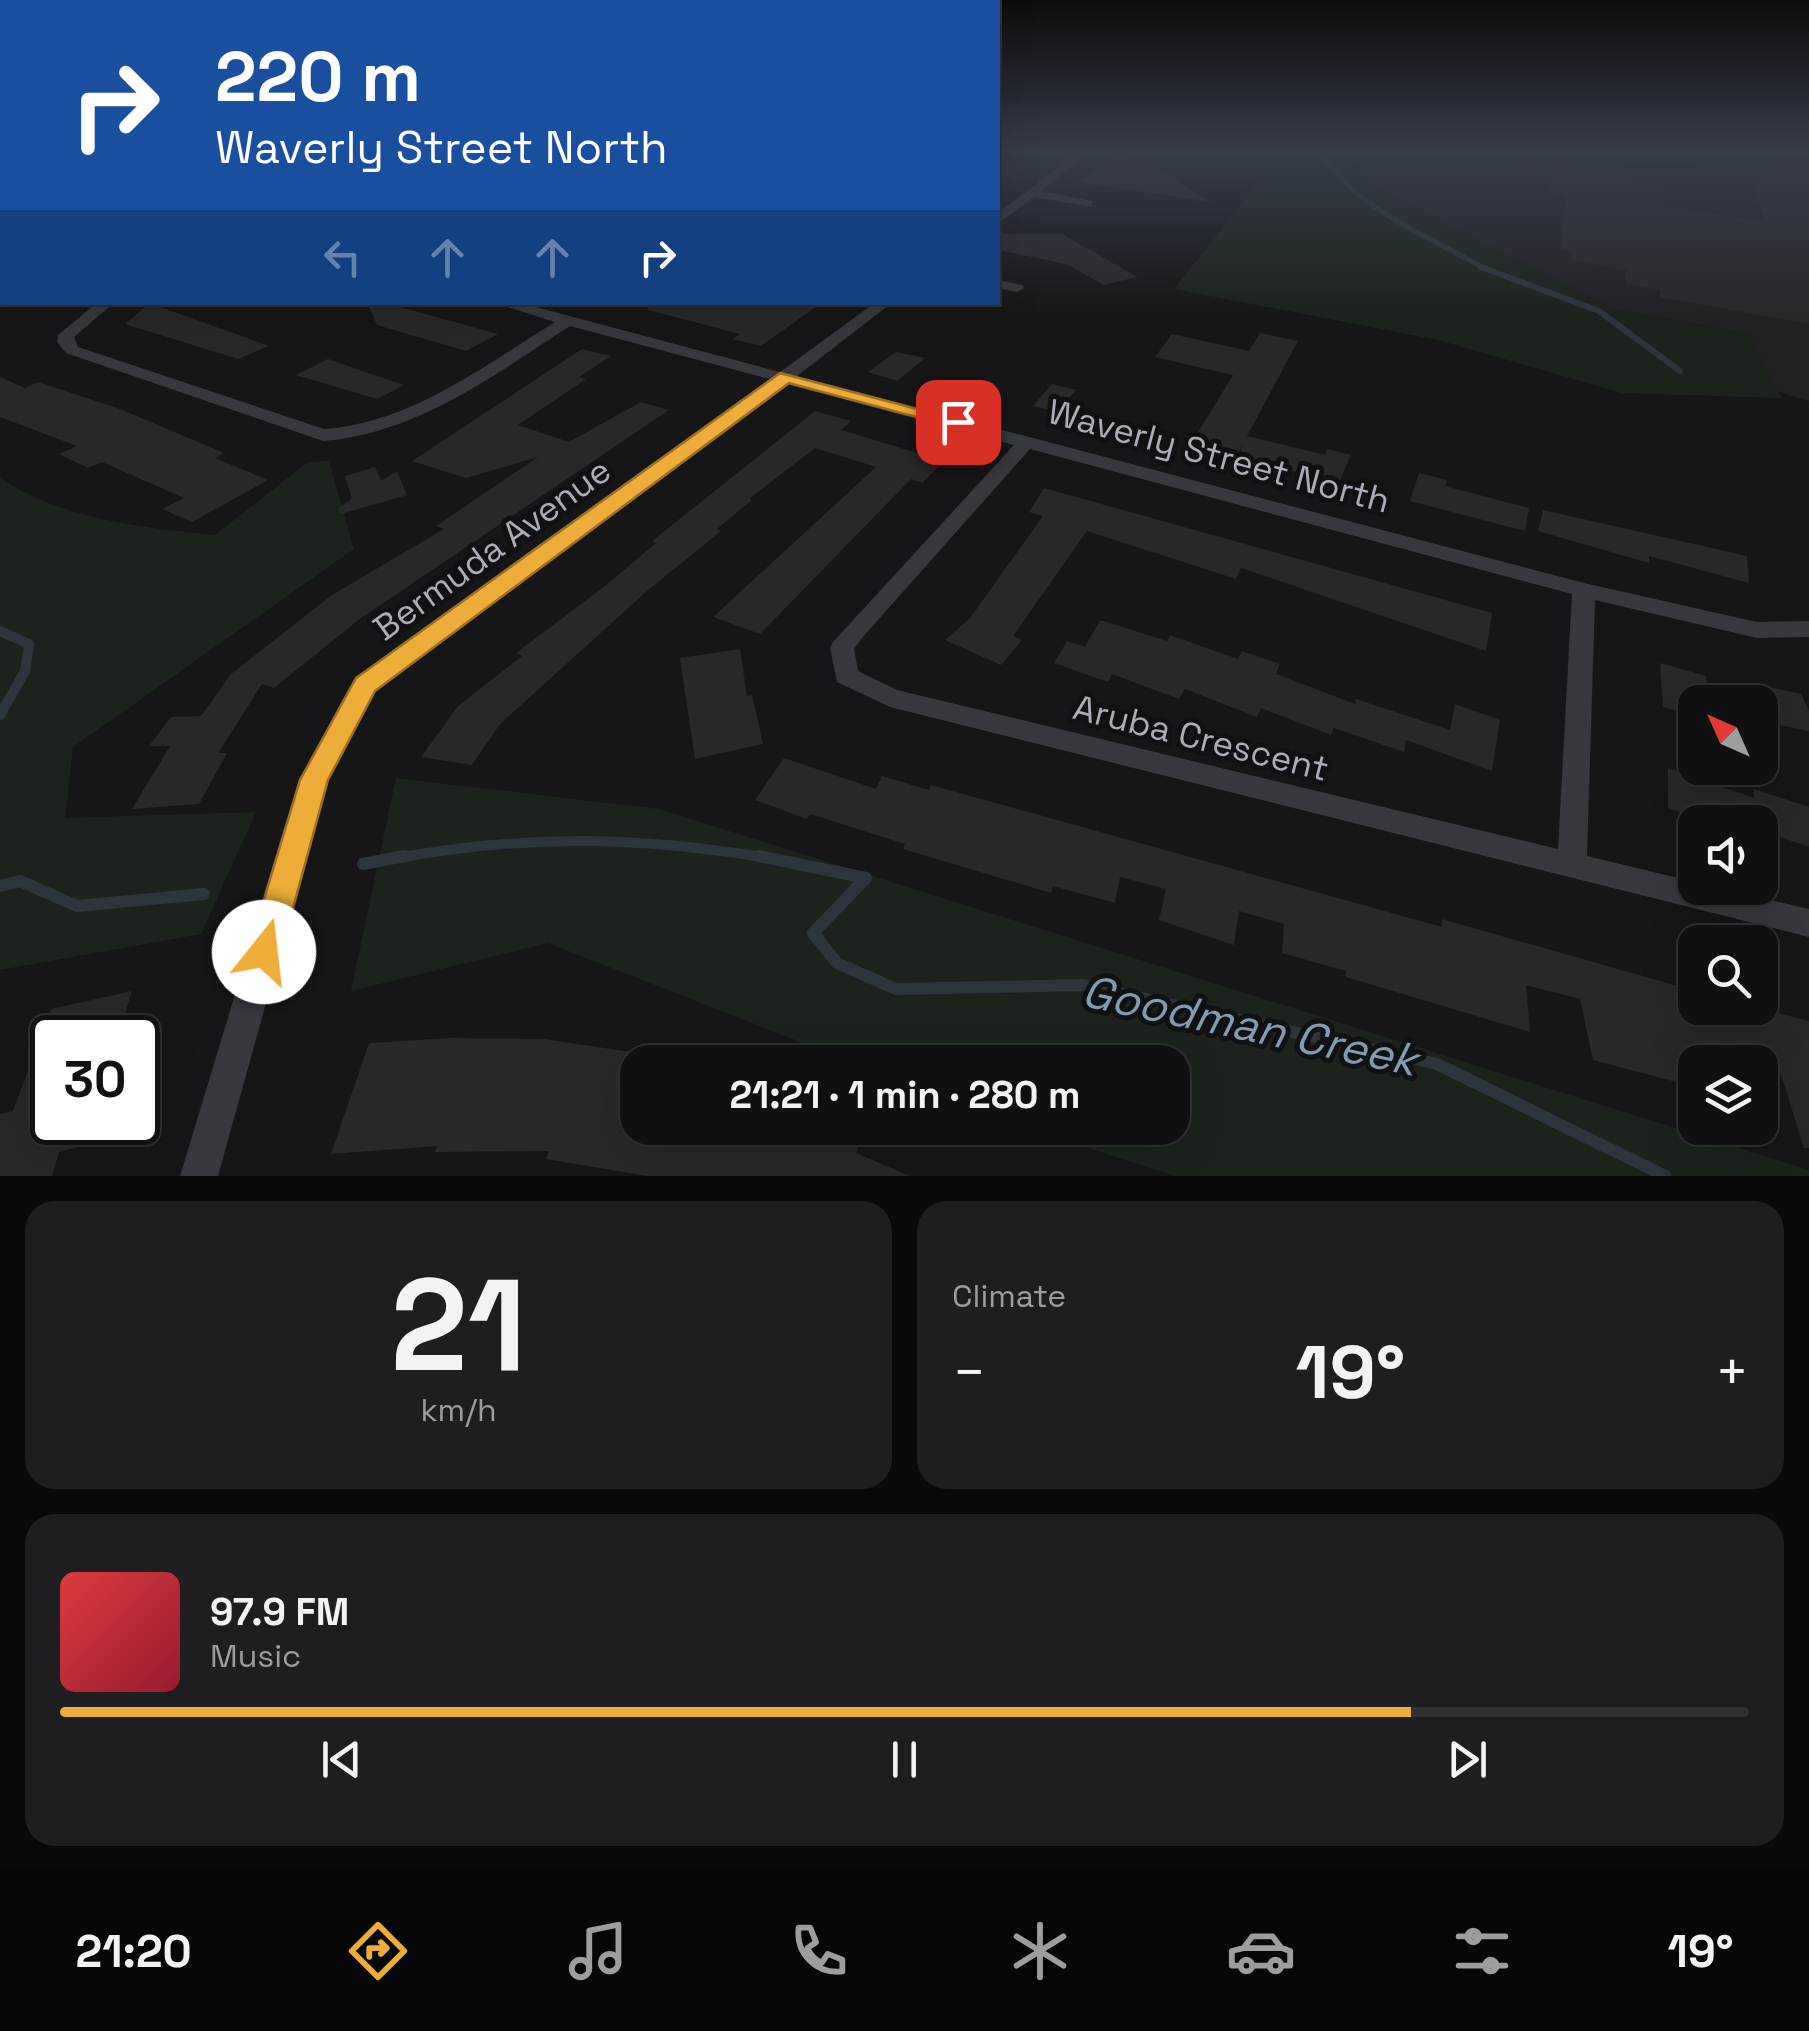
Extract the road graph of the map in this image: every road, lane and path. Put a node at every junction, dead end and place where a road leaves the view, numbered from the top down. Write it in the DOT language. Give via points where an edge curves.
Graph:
graph roads {
  1 [pos="1000,284"];
  2 [pos="1017,288"];
  3 [pos="104,305"];
  4 [pos="509,305"];
  5 [pos="882,305"];
  6 [pos="567,321"];
  7 [pos="786,377"];
  8 [pos="1026,441"];
  9 [pos="1584,590"];
  10 [pos="1809,629"];
  11 [pos="1572,865"];
  12 [pos="1809,923"];
  13 [pos="199,1176"];
  1 -- 2 [label="street"];
  3 -- 6 [label="street" via="66,335 72,350 323,434 360,433 400,420"];
  4 -- 6 [label="street, Waverly Street North"];
  5 -- 7 [label="street, Bermuda Avenue"];
  6 -- 7 [label="street, Waverly Street North"];
  7 -- 8 [label="street, Waverly Street North"];
  7 -- 13 [label="street, Bermuda Avenue" via="365,685 314,780"];
  8 -- 9 [label="street, Waverly Street North"];
  8 -- 11 [label="street, Aruba Crescent" via="854,632 842,648 846,676 890,698"];
  9 -- 10 [label="street, Waverly Street North" via="1757,630"];
  9 -- 11 [label="street"];
  11 -- 12 [label="street"];
}
